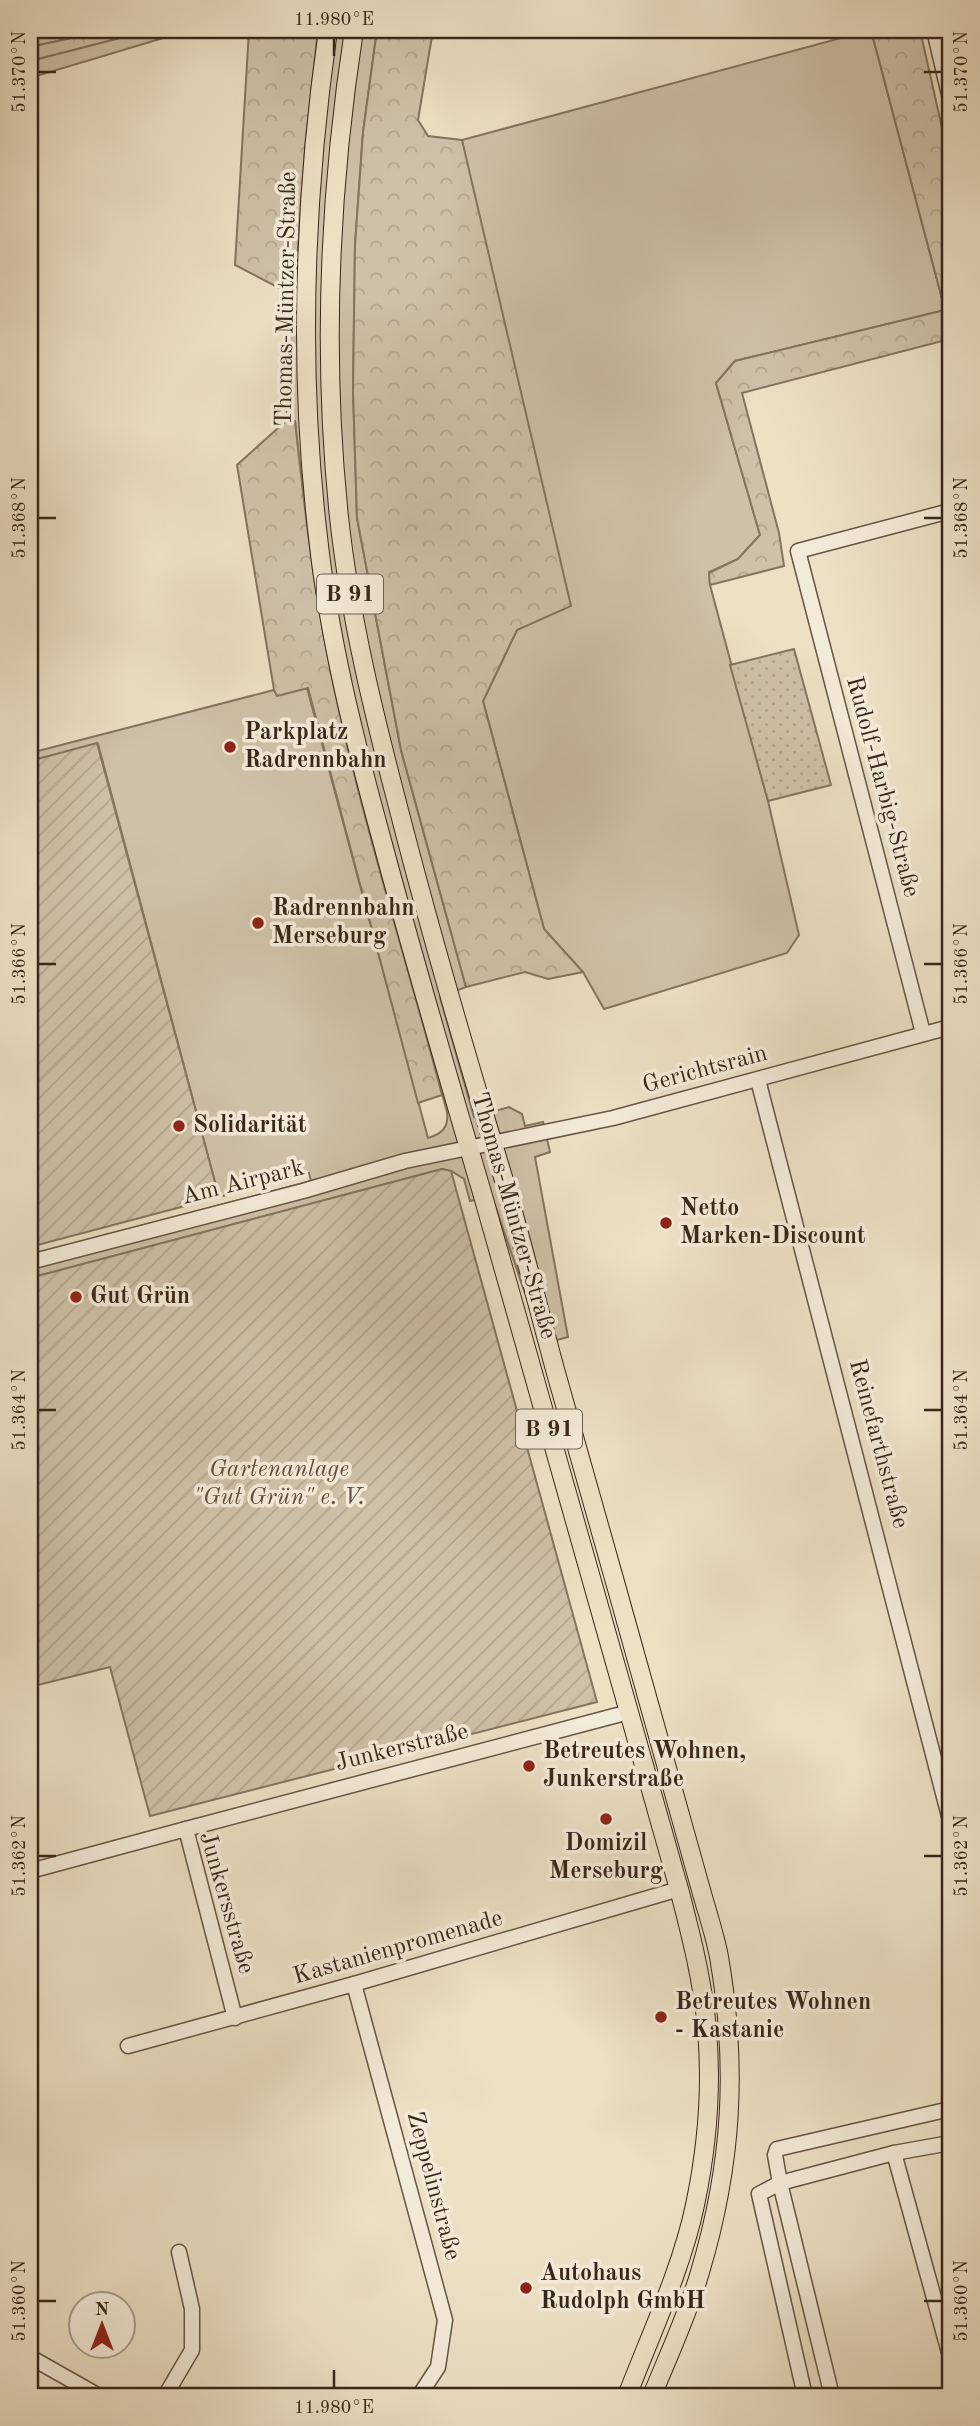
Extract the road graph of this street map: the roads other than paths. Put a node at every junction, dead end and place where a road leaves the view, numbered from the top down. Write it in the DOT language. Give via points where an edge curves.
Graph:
graph roads {
  1 [pos="328,30"];
  2 [pos="354,30"];
  3 [pos="934,30"];
  4 [pos="950,99"];
  5 [pos="950,511"];
  6 [pos="950,1027"];
  7 [pos="923,1034"];
  8 [pos="758,1080"];
  9 [pos="492,1143"];
  10 [pos="468,1147"];
  11 [pos="30,1262"];
  12 [pos="629,1712"];
  13 [pos="950,1820"];
  14 [pos="186,1829"];
  15 [pos="30,1871"];
  16 [pos="679,1889"];
  17 [pos="354,1984"];
  18 [pos="234,2018"];
  19 [pos="128,2046"];
  20 [pos="950,2109"];
  21 [pos="950,2143"];
  22 [pos="894,2153"];
  23 [pos="780,2183"];
  24 [pos="179,2252"];
  25 [pos="950,2356"];
  26 [pos="30,2357"];
  27 [pos="99,2396"];
  28 [pos="165,2396"];
  29 [pos="419,2396"];
  30 [pos="627,2396"];
  31 [pos="652,2396"];
  32 [pos="805,2396"];
  33 [pos="832,2396"];
  1 -- 10 [label="main road, Thomas-Müntzer-Straße / B 91" via="306,267 309,443 318,538 359,754"];
  2 -- 9 [label="main road, Thomas-Müntzer-Straße / B 91" via="336,162 330,258 328,347 340,522 382,748"];
  3 -- 4 [label="street"];
  5 -- 7 [label="street, Rudolf-Harbig-Straße" via="798,551"];
  6 -- 7 [label="street, Gerichtsrain"];
  7 -- 8 [label="street, Gerichtsrain"];
  8 -- 9 [label="street, Gerichtsrain" via="613,1118"];
  8 -- 13 [label="street, Reinefarthstraße"];
  9 -- 10 [label="street, Gerichtsrain"];
  9 -- 31 [label="main road, Thomas-Müntzer-Straße / B 91" via="701,1890 728,2016 732,2070 729,2129 716,2214 699,2276"];
  10 -- 11 [label="street, Am Airpark"];
  10 -- 12 [label="main road, Thomas-Müntzer-Straße / B 91"];
  12 -- 14 [label="street, Junkerstraße"];
  12 -- 16 [label="main road, Thomas-Müntzer-Straße / B 91"];
  14 -- 15 [label="street, Junkersstraße"];
  14 -- 18 [label="street, Junkersstraße"];
  16 -- 17 [label="street, Kastanienpromenade"];
  16 -- 30 [label="main road, Thomas-Müntzer-Straße / B 91" via="707,2027 705,2141 695,2207"];
  17 -- 18 [label="street, Kastanienpromenade"];
  17 -- 29 [label="street, Zeppelinstraße" via="445,2320 438,2367"];
  18 -- 19 [label="street, Kastanienpromenade"];
  20 -- 23 [label="street" via="777,2149"];
  21 -- 22 [label="street"];
  22 -- 23 [label="street"];
  22 -- 25 [label="street"];
  23 -- 32 [label="street" via="759,2194"];
  23 -- 33 [label="street"];
  24 -- 28 [label="street" via="192,2309 192,2350"];
  26 -- 27 [label="street"];
}
